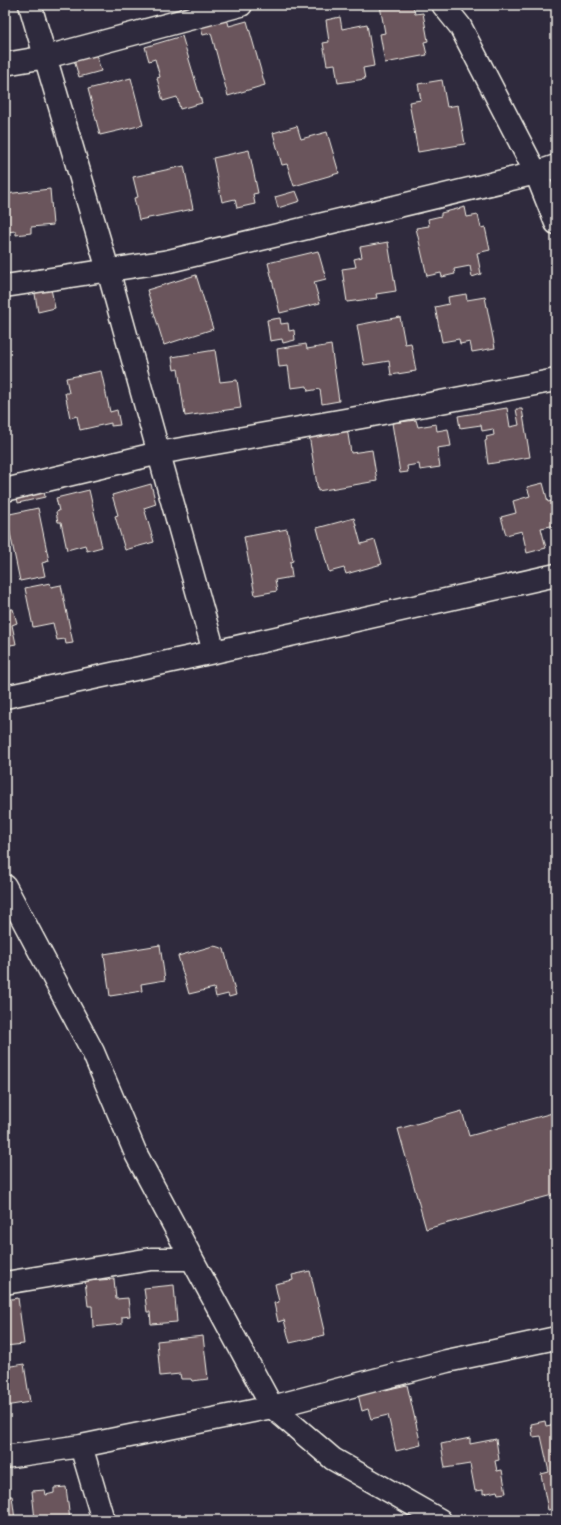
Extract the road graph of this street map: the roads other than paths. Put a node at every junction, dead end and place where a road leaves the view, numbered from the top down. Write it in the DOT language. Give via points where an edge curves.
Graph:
graph roads {
  1 [pos="30,5"];
  2 [pos="241,5"];
  3 [pos="443,5"];
  4 [pos="46,57"];
  5 [pos="5,64"];
  6 [pos="556,166"];
  7 [pos="536,174"];
  8 [pos="556,223"];
  9 [pos="108,270"];
  10 [pos="5,286"];
  11 [pos="556,380"];
  12 [pos="159,453"];
  13 [pos="5,490"];
  14 [pos="556,575"];
  15 [pos="214,652"];
  16 [pos="5,697"];
  17 [pos="5,886"];
  18 [pos="192,1260"];
  19 [pos="5,1283"];
  20 [pos="556,1338"];
  21 [pos="272,1407"];
  22 [pos="81,1446"];
  23 [pos="5,1457"];
  24 [pos="104,1520"];
  25 [pos="440,1520"];
  1 -- 4 [label="street"];
  2 -- 4 [label="street"];
  3 -- 7 [label="street" via="460,26"];
  4 -- 5 [label="street"];
  4 -- 9 [label="street"];
  6 -- 7 [label="street"];
  7 -- 8 [label="street"];
  7 -- 9 [label="street" via="169,261"];
  9 -- 10 [label="street"];
  9 -- 12 [label="street"];
  11 -- 12 [label="street"];
  12 -- 13 [label="street"];
  12 -- 15 [label="street"];
  14 -- 15 [label="street"];
  15 -- 16 [label="street"];
  17 -- 18 [label="street" via="93,1052 136,1154"];
  18 -- 19 [label="street" via="151,1259"];
  18 -- 21 [label="street"];
  20 -- 21 [label="street" via="447,1361"];
  21 -- 22 [label="street"];
  21 -- 25 [label="street" via="333,1459"];
  22 -- 23 [label="street"];
  22 -- 24 [label="street"];
}
